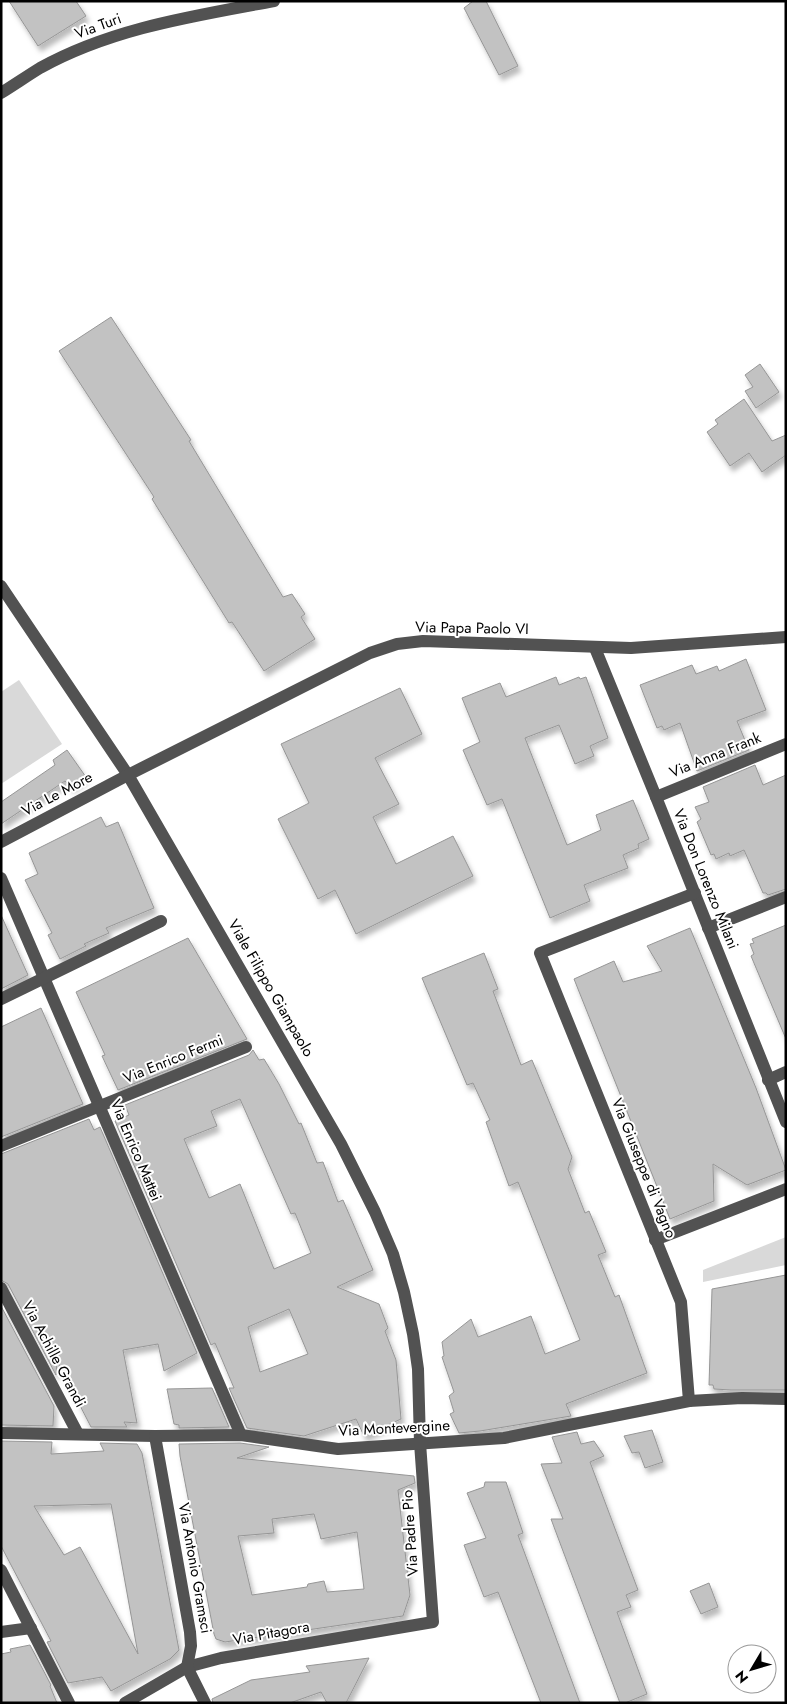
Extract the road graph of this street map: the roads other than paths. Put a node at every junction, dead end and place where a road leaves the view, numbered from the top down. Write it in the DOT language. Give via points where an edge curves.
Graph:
graph roads {
  1 [pos="274,1"];
  2 [pos="1,93"];
  3 [pos="1,586"];
  4 [pos="786,636"];
  5 [pos="594,648"];
  6 [pos="786,744"];
  7 [pos="128,775"];
  8 [pos="656,796"];
  9 [pos="1,842"];
  10 [pos="1,878"];
  11 [pos="694,893"];
  12 [pos="786,896"];
  13 [pos="161,921"];
  14 [pos="708,928"];
  15 [pos="44,977"];
  16 [pos="1,999"];
  17 [pos="246,1047"];
  18 [pos="786,1072"];
  19 [pos="768,1080"];
  20 [pos="99,1106"];
  21 [pos="786,1122"];
  22 [pos="1,1146"];
  23 [pos="786,1190"];
  24 [pos="655,1240"];
  25 [pos="1,1288"];
  26 [pos="786,1399"];
  27 [pos="689,1401"];
  28 [pos="1,1433"];
  29 [pos="78,1434"];
  30 [pos="241,1435"];
  31 [pos="155,1436"];
  32 [pos="420,1443"];
  33 [pos="1,1570"];
  34 [pos="433,1622"];
  35 [pos="30,1628"];
  36 [pos="1,1632"];
  37 [pos="186,1667"];
  38 [pos="69,1703"];
  39 [pos="125,1703"];
  40 [pos="205,1703"];
  1 -- 2 [label="street, Via Turi" via="188,17 120,35 40,68"];
  3 -- 7 [label="street, Viale Filippo Giampaolo"];
  4 -- 5 [label="street, Via Papa Paolo VI"];
  5 -- 7 [label="street, Via Papa Paolo VI" via="423,641 397,644 370,653"];
  5 -- 8 [label="street, Via Don Lorenzo Milani"];
  6 -- 8 [label="street, Via Anna Frank"];
  7 -- 9 [label="street, Via Le More"];
  7 -- 32 [label="street, Viale Filippo Giampaolo" via="325,1116 375,1212 393,1254 414,1334"];
  8 -- 11 [label="street, Via Don Lorenzo Milani"];
  10 -- 15 [label="street, Via Enrico Mattei"];
  11 -- 14 [label="street, Via Don Lorenzo Milani"];
  11 -- 24 [label="street, Via Giuseppe di Vagno" via="540,952"];
  12 -- 14 [label="street"];
  13 -- 15 [label="street"];
  14 -- 19 [label="street, Via Don Lorenzo Milani"];
  15 -- 16 [label="street"];
  15 -- 20 [label="street, Via Enrico Mattei"];
  17 -- 20 [label="street, Via Enrico Fermi"];
  18 -- 19 [label="street"];
  19 -- 21 [label="street, Via Don Lorenzo Milani"];
  20 -- 22 [label="street, Via Enrico Fermi"];
  20 -- 30 [label="street, Via Enrico Mattei"];
  23 -- 24 [label="street"];
  24 -- 27 [label="street, Via Giuseppe di Vagno" via="681,1302"];
  25 -- 29 [label="street, Via Achille Grandi"];
  26 -- 27 [label="street, Via Montevergine"];
  27 -- 32 [label="street, Via Montevergine" via="504,1438"];
  28 -- 29 [label="street, Via Montevergine"];
  29 -- 31 [label="street, Via Montevergine"];
  30 -- 31 [label="street, Via Montevergine"];
  30 -- 32 [label="street, Via Montevergine" via="338,1449"];
  31 -- 37 [label="street, Via Antonio Gramsci" via="190,1632 191,1646"];
  32 -- 34 [label="street, Via Padre Pio"];
  33 -- 35 [label="street"];
  34 -- 37 [label="street, Via Pitagora" via="221,1658"];
  35 -- 36 [label="street"];
  35 -- 38 [label="street"];
  37 -- 39 [label="street, Via Pitagora"];
  37 -- 40 [label="street"];
}
